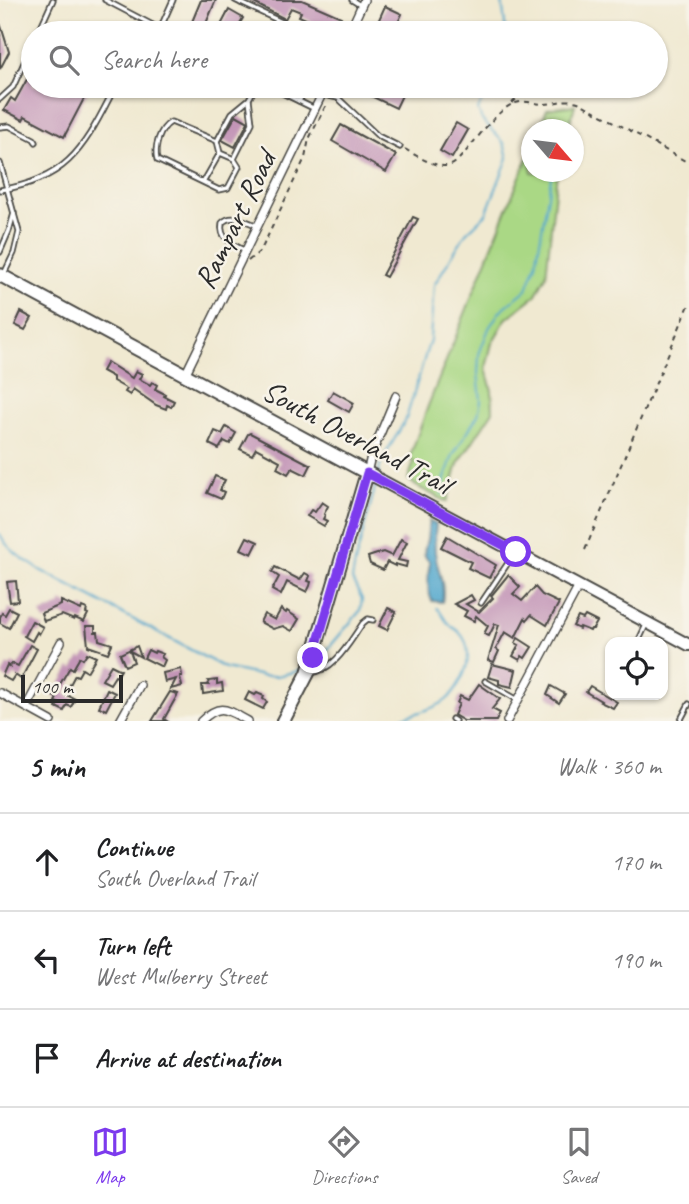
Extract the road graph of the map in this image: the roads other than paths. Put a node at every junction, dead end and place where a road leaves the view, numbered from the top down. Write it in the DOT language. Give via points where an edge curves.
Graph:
graph roads {
  1 [pos="53,0"];
  2 [pos="105,0"];
  3 [pos="173,0"];
  4 [pos="235,0"];
  5 [pos="352,0"];
  6 [pos="242,1"];
  7 [pos="364,6"];
  8 [pos="43,21"];
  9 [pos="145,21"];
  10 [pos="164,21"];
  11 [pos="280,21"];
  12 [pos="21,72"];
  13 [pos="109,98"];
  14 [pos="292,98"];
  15 [pos="301,98"];
  16 [pos="320,98"];
  17 [pos="338,98"];
  18 [pos="0,99"];
  19 [pos="249,99"];
  20 [pos="299,102"];
  21 [pos="314,109"];
  22 [pos="0,127"];
  23 [pos="217,141"];
  24 [pos="36,142"];
  25 [pos="400,147"];
  26 [pos="220,153"];
  27 [pos="234,159"];
  28 [pos="0,163"];
  29 [pos="203,182"];
  30 [pos="8,189"];
  31 [pos="0,190"];
  32 [pos="14,211"];
  33 [pos="258,226"];
  34 [pos="246,251"];
  35 [pos="0,252"];
  36 [pos="1,275"];
  37 [pos="185,374"];
  38 [pos="396,396"];
  39 [pos="374,477"];
  40 [pos="516,552"];
  41 [pos="579,586"];
  42 [pos="481,603"];
  43 [pos="373,620"];
  44 [pos="647,623"];
  45 [pos="640,637"];
  46 [pos="61,642"];
  47 [pos="689,646"];
  48 [pos="310,667"];
  49 [pos="485,681"];
  50 [pos="140,685"];
  51 [pos="1,696"];
  52 [pos="518,700"];
  53 [pos="689,704"];
  54 [pos="26,707"];
  55 [pos="51,721"];
  56 [pos="120,721"];
  57 [pos="201,721"];
  58 [pos="248,721"];
  59 [pos="283,721"];
  60 [pos="507,721"];
  61 [pos="680,721"];
  1 -- 8 [label="lane"];
  2 -- 9 [label="lane"];
  3 -- 10 [label="lane"];
  4 -- 6 [label="lane"];
  5 -- 7 [label="lane"];
  6 -- 11 [label="lane"];
  12 -- 18 [label="lane"];
  13 -- 30 [label="lane" via="85,141 62,167 48,177"];
  14 -- 20 [label="lane"];
  15 -- 20 [label="lane"];
  16 -- 21 [label="street, Rampart Road"];
  17 -- 25 [label="lane" via="378,136"];
  19 -- 23 [label="lane" via="232,113"];
  19 -- 27 [label="lane" via="252,123"];
  20 -- 21 [label="lane"];
  21 -- 33 [label="street, Rampart Road"];
  22 -- 24 [label="lane" via="9,126"];
  23 -- 26 [label="lane"];
  23 -- 29 [label="lane" via="171,122 155,150 157,160"];
  26 -- 27 [label="lane"];
  26 -- 29 [label="lane"];
  27 -- 29 [label="lane" via="239,167 229,188 219,190"];
  28 -- 30 [label="lane"];
  30 -- 31 [label="lane"];
  30 -- 32 [label="lane"];
  32 -- 35 [label="lane"];
  32 -- 36 [label="lane" via="19,232"];
  33 -- 34 [label="street, Rampart Road"];
  33 -- 34 [label="lane" via="234,218 222,223 224,237"];
  34 -- 37 [label="street, Rampart Road"];
  36 -- 37 [label="main road, South Overland Trail"];
  37 -- 39 [label="main road, South Overland Trail"];
  38 -- 39 [label="street" via="371,456"];
  39 -- 40 [label="main road, South Overland Trail"];
  39 -- 48 [label="main road"];
  40 -- 41 [label="main road, South Overland Trail"];
  40 -- 42 [label="lane"];
  41 -- 44 [label="main road, South Overland Trail"];
  41 -- 52 [label="street"];
  43 -- 48 [label="lane" via="363,623 326,668 316,673"];
  44 -- 45 [label="lane"];
  44 -- 47 [label="main road, South Overland Trail"];
  46 -- 54 [label="street"];
  48 -- 59 [label="main road"];
  49 -- 52 [label="lane"];
  50 -- 56 [label="street"];
  51 -- 54 [label="street"];
  52 -- 60 [label="street"];
  53 -- 61 [label="lane"];
  54 -- 55 [label="street"];
  57 -- 58 [label="street" via="223,709"];
}
